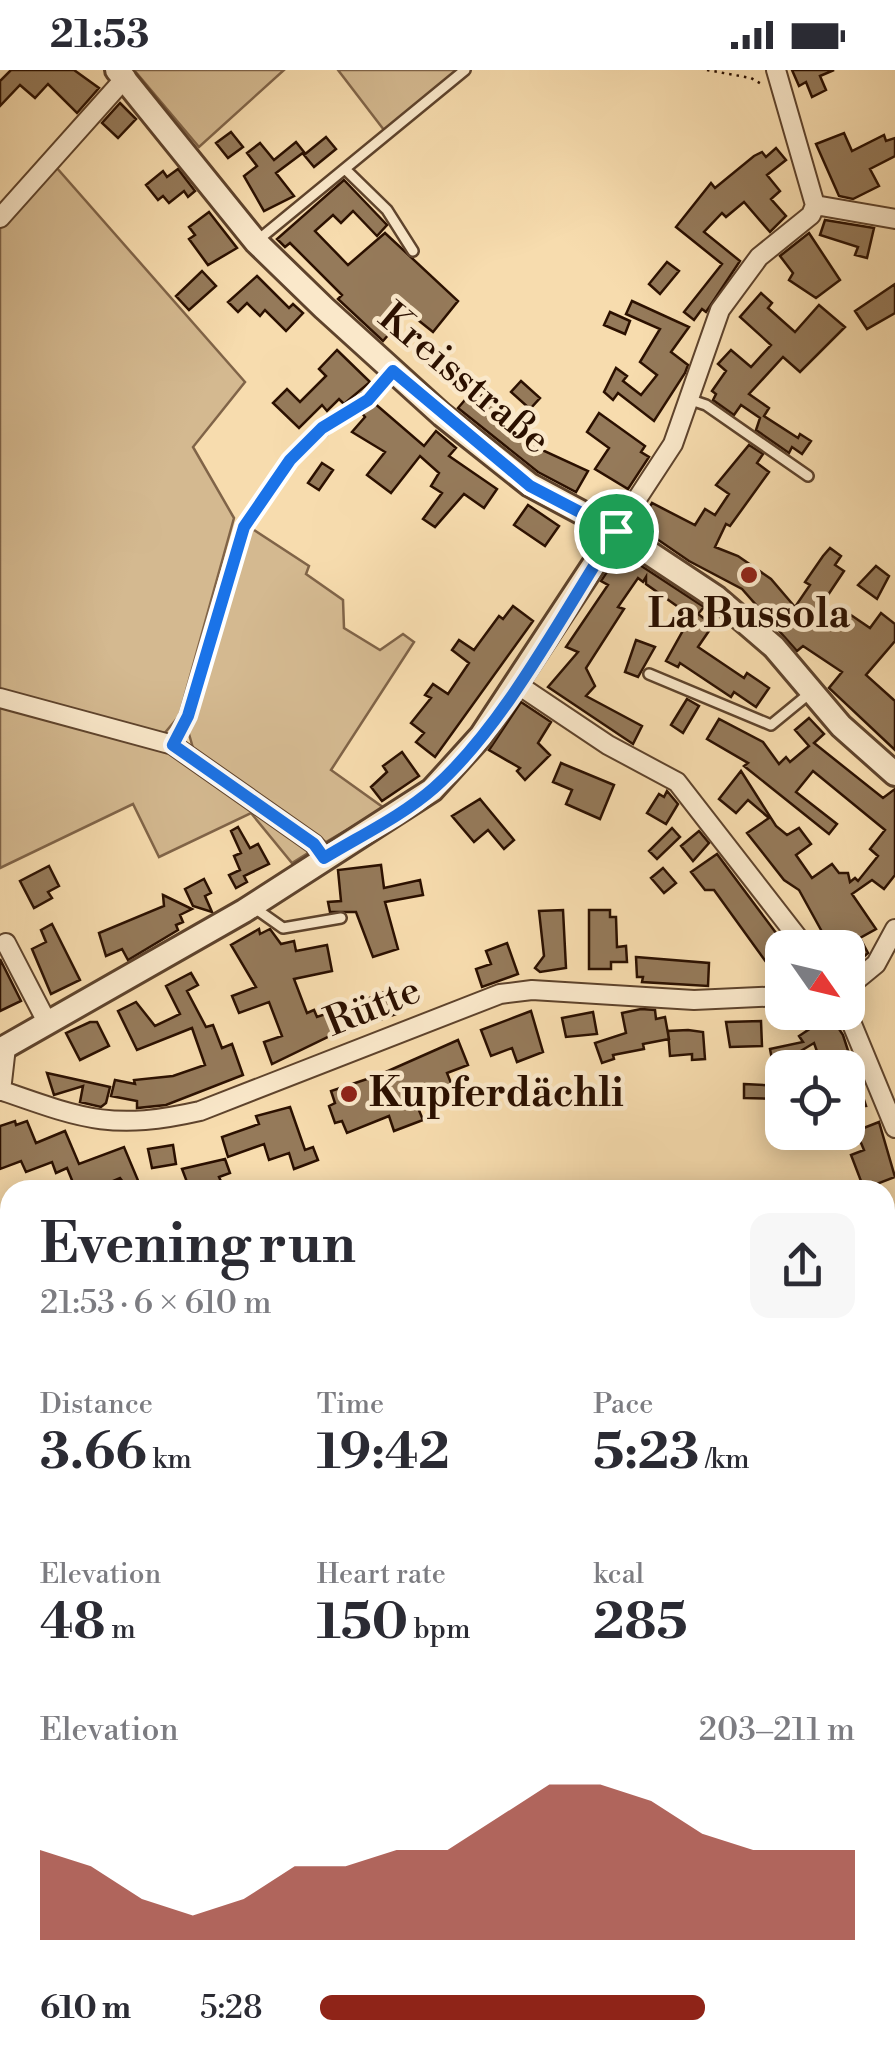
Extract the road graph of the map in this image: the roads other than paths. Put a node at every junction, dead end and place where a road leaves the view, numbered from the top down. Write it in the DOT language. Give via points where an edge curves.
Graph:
graph roads {
  1 [pos="465,70"];
  2 [pos="776,70"];
  3 [pos="122,74"];
  4 [pos="345,169"];
  5 [pos="816,205"];
  6 [pos="0,218"];
  7 [pos="895,218"];
  8 [pos="256,242"];
  9 [pos="413,251"];
  10 [pos="393,371"];
  11 [pos="691,400"];
  12 [pos="290,460"];
  13 [pos="808,476"];
  14 [pos="616,531"];
  15 [pos="649,674"];
  16 [pos="517,684"];
  17 [pos="811,692"];
  18 [pos="0,698"];
  19 [pos="895,774"];
  20 [pos="324,858"];
  21 [pos="252,906"];
  22 [pos="340,918"];
  23 [pos="895,929"];
  24 [pos="792,930"];
  25 [pos="6,943"];
  26 [pos="865,973"];
  27 [pos="765,997"];
  28 [pos="48,1024"];
  29 [pos="854,1030"];
  30 [pos="3,1048"];
  31 [pos="1,1091"];
  32 [pos="895,1128"];
  1 -- 4 [label="lane"];
  2 -- 5 [label="street"];
  3 -- 6 [label="street"];
  3 -- 8 [label="street, Kreisstraße"];
  4 -- 8 [label="lane"];
  4 -- 9 [label="lane" via="387,210"];
  5 -- 7 [label="street"];
  5 -- 11 [label="street" via="759,257 720,310"];
  8 -- 10 [label="street, Kreisstraße"];
  10 -- 12 [label="lane" via="368,400 322,428"];
  10 -- 14 [label="street, Kreisstraße" via="530,486"];
  11 -- 13 [label="lane"];
  11 -- 14 [label="street" via="673,444"];
  14 -- 16 [label="street"];
  14 -- 17 [label="street, Kreisstraße" via="717,598 774,647"];
  15 -- 17 [label="lane" via="770,725"];
  16 -- 20 [label="street" via="432,790"];
  16 -- 24 [label="street" via="676,782"];
  17 -- 19 [label="street, Kreisstraße"];
  18 -- 20 [label="street" via="173,745 314,844"];
  20 -- 21 [label="street"];
  21 -- 22 [label="lane" via="283,928"];
  21 -- 28 [label="street"];
  23 -- 26 [label="street"];
  25 -- 28 [label="street"];
  27 -- 31 [label="street, Rütte" via="500,994 200,1111 147,1123 100,1122"];
  28 -- 30 [label="street"];
  29 -- 32 [label="street"];
  30 -- 31 [label="street"];
}
